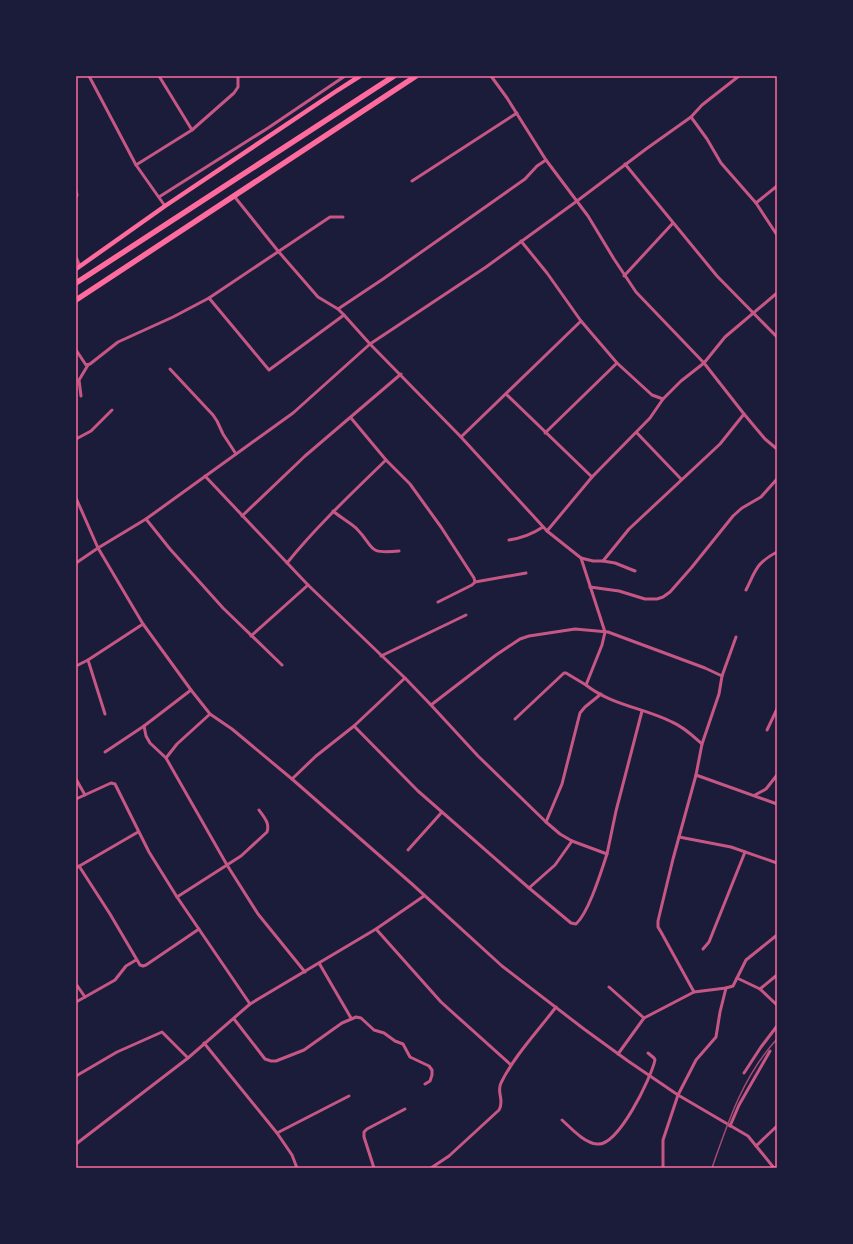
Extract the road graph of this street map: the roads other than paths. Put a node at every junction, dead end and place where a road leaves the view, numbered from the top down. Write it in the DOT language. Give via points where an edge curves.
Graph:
graph roads {
  1 [pos="89,76"];
  2 [pos="159,76"];
  3 [pos="238,76"];
  4 [pos="346,76"];
  5 [pos="360,76"];
  6 [pos="394,76"];
  7 [pos="416,76"];
  8 [pos="491,76"];
  9 [pos="739,76"];
  10 [pos="517,113"];
  11 [pos="691,117"];
  12 [pos="192,130"];
  13 [pos="546,160"];
  14 [pos="625,164"];
  15 [pos="136,165"];
  16 [pos="412,181"];
  17 [pos="777,186"];
  18 [pos="76,191"];
  19 [pos="234,196"];
  20 [pos="76,197"];
  21 [pos="159,197"];
  22 [pos="577,201"];
  23 [pos="756,203"];
  24 [pos="165,206"];
  25 [pos="343,217"];
  26 [pos="673,223"];
  27 [pos="777,235"];
  28 [pos="521,241"];
  29 [pos="278,251"];
  30 [pos="76,257"];
  31 [pos="78,267"];
  32 [pos="624,276"];
  33 [pos="76,283"];
  34 [pos="777,293"];
  35 [pos="209,298"];
  36 [pos="76,300"];
  37 [pos="338,309"];
  38 [pos="754,312"];
  39 [pos="344,315"];
  40 [pos="582,321"];
  41 [pos="777,337"];
  42 [pos="370,344"];
  43 [pos="76,350"];
  44 [pos="617,363"];
  45 [pos="704,363"];
  46 [pos="88,365"];
  47 [pos="170,369"];
  48 [pos="401,374"];
  49 [pos="506,394"];
  50 [pos="81,396"];
  51 [pos="663,399"];
  52 [pos="112,410"];
  53 [pos="744,414"];
  54 [pos="351,418"];
  55 [pos="545,433"];
  56 [pos="637,433"];
  57 [pos="461,437"];
  58 [pos="76,439"];
  59 [pos="777,449"];
  60 [pos="236,454"];
  61 [pos="386,460"];
  62 [pos="205,476"];
  63 [pos="592,477"];
  64 [pos="681,479"];
  65 [pos="777,479"];
  66 [pos="76,498"];
  67 [pos="333,511"];
  68 [pos="242,516"];
  69 [pos="146,519"];
  70 [pos="542,527"];
  71 [pos="546,532"];
  72 [pos="509,540"];
  73 [pos="98,548"];
  74 [pos="399,551"];
  75 [pos="777,552"];
  76 [pos="581,558"];
  77 [pos="603,561"];
  78 [pos="76,563"];
  79 [pos="287,563"];
  80 [pos="635,572"];
  81 [pos="526,573"];
  82 [pos="475,582"];
  83 [pos="308,585"];
  84 [pos="590,587"];
  85 [pos="746,590"];
  86 [pos="438,602"];
  87 [pos="466,615"];
  88 [pos="143,624"];
  89 [pos="604,632"];
  90 [pos="251,636"];
  91 [pos="736,637"];
  92 [pos="381,656"];
  93 [pos="88,660"];
  94 [pos="282,665"];
  95 [pos="76,666"];
  96 [pos="722,676"];
  97 [pos="405,678"];
  98 [pos="586,685"];
  99 [pos="190,690"];
  100 [pos="601,694"];
  101 [pos="431,705"];
  102 [pos="777,709"];
  103 [pos="642,711"];
  104 [pos="105,714"];
  105 [pos="210,714"];
  106 [pos="515,719"];
  107 [pos="144,726"];
  108 [pos="354,726"];
  109 [pos="767,730"];
  110 [pos="702,744"];
  111 [pos="105,752"];
  112 [pos="166,758"];
  113 [pos="696,775"];
  114 [pos="777,776"];
  115 [pos="76,779"];
  116 [pos="292,779"];
  117 [pos="85,795"];
  118 [pos="755,795"];
  119 [pos="76,799"];
  120 [pos="777,804"];
  121 [pos="259,810"];
  122 [pos="442,812"];
  123 [pos="546,822"];
  124 [pos="138,832"];
  125 [pos="679,837"];
  126 [pos="572,840"];
  127 [pos="408,850"];
  128 [pos="745,852"];
  129 [pos="607,854"];
  130 [pos="777,863"];
  131 [pos="227,865"];
  132 [pos="78,867"];
  133 [pos="529,888"];
  134 [pos="424,896"];
  135 [pos="177,897"];
  136 [pos="199,929"];
  137 [pos="376,929"];
  138 [pos="777,935"];
  139 [pos="703,949"];
  140 [pos="136,960"];
  141 [pos="319,963"];
  142 [pos="305,972"];
  143 [pos="777,975"];
  144 [pos="737,978"];
  145 [pos="76,984"];
  146 [pos="609,987"];
  147 [pos="726,988"];
  148 [pos="760,989"];
  149 [pos="694,992"];
  150 [pos="85,997"];
  151 [pos="76,1002"];
  152 [pos="250,1004"];
  153 [pos="777,1005"];
  154 [pos="556,1007"];
  155 [pos="234,1018"];
  156 [pos="351,1018"];
  157 [pos="644,1018"];
  158 [pos="777,1026"];
  159 [pos="204,1043"];
  160 [pos="770,1051"];
  161 [pos="648,1053"];
  162 [pos="618,1054"];
  163 [pos="188,1058"];
  164 [pos="511,1065"];
  165 [pos="744,1073"];
  166 [pos="76,1076"];
  167 [pos="649,1076"];
  168 [pos="425,1084"];
  169 [pos="678,1095"];
  170 [pos="349,1096"];
  171 [pos="406,1109"];
  172 [pos="562,1120"];
  173 [pos="730,1126"];
  174 [pos="777,1126"];
  175 [pos="277,1133"];
  176 [pos="76,1144"];
  177 [pos="756,1146"];
  178 [pos="297,1168"];
  179 [pos="374,1168"];
  180 [pos="431,1168"];
  181 [pos="663,1168"];
  182 [pos="774,1168"];
  1 -- 15 [label="street"];
  2 -- 12 [label="street"];
  3 -- 12 [label="street" via="238,88 234,93"];
  4 -- 21 [label="street"];
  5 -- 24 [label="main road"];
  6 -- 33 [label="highway"];
  7 -- 19 [label="highway"];
  8 -- 10 [label="street"];
  9 -- 11 [label="street"];
  10 -- 13 [label="street"];
  10 -- 16 [label="street"];
  11 -- 14 [label="street"];
  11 -- 23 [label="street" via="721,163"];
  12 -- 15 [label="street"];
  13 -- 22 [label="street"];
  13 -- 37 [label="street" via="525,179"];
  14 -- 22 [label="street"];
  14 -- 26 [label="street"];
  15 -- 21 [label="street"];
  17 -- 23 [label="street"];
  18 -- 20 [label="street"];
  19 -- 29 [label="street"];
  19 -- 36 [label="highway"];
  21 -- 24 [label="street"];
  22 -- 28 [label="street"];
  22 -- 32 [label="street"];
  23 -- 27 [label="street"];
  24 -- 31 [label="main road"];
  25 -- 29 [label="street" via="330,217"];
  26 -- 32 [label="street"];
  26 -- 38 [label="street" via="717,276"];
  28 -- 40 [label="street"];
  28 -- 42 [label="street"];
  29 -- 35 [label="street"];
  29 -- 37 [label="street" via="318,297"];
  30 -- 31 [label="street"];
  32 -- 45 [label="street"];
  34 -- 38 [label="street"];
  35 -- 39 [label="street" via="270,370"];
  35 -- 46 [label="street" via="118,342"];
  37 -- 39 [label="street"];
  38 -- 41 [label="street"];
  38 -- 45 [label="street" via="725,337"];
  39 -- 42 [label="street"];
  40 -- 44 [label="street"];
  40 -- 49 [label="street"];
  42 -- 48 [label="street"];
  42 -- 60 [label="street" via="293,413"];
  43 -- 46 [label="street"];
  44 -- 51 [label="street" via="652,395"];
  44 -- 55 [label="street"];
  45 -- 51 [label="street"];
  45 -- 53 [label="street"];
  46 -- 50 [label="street" via="79,380"];
  47 -- 60 [label="street" via="213,415"];
  48 -- 54 [label="street"];
  48 -- 57 [label="street"];
  49 -- 55 [label="street"];
  49 -- 57 [label="street"];
  51 -- 56 [label="street"];
  52 -- 58 [label="street" via="91,431"];
  53 -- 59 [label="street"];
  53 -- 64 [label="street" via="720,444"];
  54 -- 61 [label="street"];
  54 -- 68 [label="street" via="305,456"];
  55 -- 63 [label="street"];
  56 -- 63 [label="street"];
  56 -- 64 [label="street"];
  57 -- 70 [label="street"];
  60 -- 62 [label="street"];
  61 -- 67 [label="street"];
  61 -- 82 [label="street" via="410,484"];
  62 -- 68 [label="street"];
  62 -- 69 [label="street"];
  63 -- 71 [label="street"];
  64 -- 77 [label="street" via="630,529"];
  65 -- 84 [label="street" via="762,497 733,516 692,567 663,597 645,599 619,591"];
  66 -- 73 [label="street"];
  67 -- 74 [label="street" via="356,528 372,549 383,553"];
  67 -- 79 [label="street"];
  68 -- 79 [label="street"];
  69 -- 73 [label="street"];
  69 -- 90 [label="street" via="197,580"];
  70 -- 71 [label="street"];
  70 -- 72 [label="street" via="533,534"];
  71 -- 76 [label="street"];
  73 -- 78 [label="street"];
  73 -- 88 [label="street"];
  75 -- 85 [label="street" via="760,563"];
  76 -- 77 [label="street"];
  76 -- 84 [label="street"];
  77 -- 80 [label="street"];
  79 -- 83 [label="street"];
  81 -- 82 [label="street"];
  82 -- 86 [label="street"];
  83 -- 90 [label="street"];
  83 -- 92 [label="street"];
  84 -- 89 [label="street"];
  87 -- 92 [label="street"];
  88 -- 93 [label="street"];
  88 -- 99 [label="street"];
  89 -- 96 [label="street"];
  89 -- 98 [label="street" via="602,645"];
  89 -- 101 [label="street" via="575,629 520,639"];
  90 -- 94 [label="street"];
  91 -- 96 [label="street"];
  92 -- 97 [label="street"];
  93 -- 95 [label="street"];
  93 -- 104 [label="street"];
  96 -- 110 [label="street"];
  97 -- 101 [label="street"];
  97 -- 108 [label="street"];
  98 -- 100 [label="street"];
  98 -- 106 [label="street" via="564,673"];
  99 -- 105 [label="street"];
  99 -- 107 [label="street"];
  100 -- 103 [label="street"];
  100 -- 123 [label="street" via="580,713 562,784"];
  101 -- 123 [label="street" via="478,756"];
  102 -- 109 [label="street"];
  103 -- 110 [label="street" via="672,722"];
  103 -- 129 [label="street" via="617,804"];
  105 -- 112 [label="street" via="177,744"];
  105 -- 116 [label="street"];
  107 -- 111 [label="street"];
  107 -- 112 [label="street" via="150,743"];
  108 -- 116 [label="street"];
  108 -- 122 [label="street"];
  110 -- 113 [label="street"];
  112 -- 131 [label="street"];
  113 -- 118 [label="street"];
  113 -- 125 [label="street"];
  114 -- 118 [label="street" via="766,789"];
  115 -- 117 [label="street"];
  116 -- 134 [label="street"];
  117 -- 119 [label="street"];
  117 -- 124 [label="street" via="111,783 115,784"];
  118 -- 120 [label="street"];
  121 -- 131 [label="street" via="268,822 267,832"];
  122 -- 127 [label="street"];
  122 -- 133 [label="street"];
  123 -- 126 [label="street"];
  124 -- 132 [label="street"];
  124 -- 135 [label="street"];
  125 -- 128 [label="street" via="731,846"];
  125 -- 149 [label="street" via="658,927"];
  126 -- 129 [label="street"];
  126 -- 133 [label="street" via="554,866"];
  128 -- 130 [label="street"];
  128 -- 139 [label="street" via="709,942"];
  129 -- 133 [label="street" via="581,920 576,924 571,923"];
  131 -- 135 [label="street"];
  131 -- 142 [label="street" via="258,914"];
  132 -- 140 [label="street" via="110,914"];
  134 -- 137 [label="street"];
  134 -- 154 [label="street" via="502,966"];
  135 -- 136 [label="street"];
  136 -- 140 [label="street" via="146,965 140,965"];
  136 -- 152 [label="street"];
  137 -- 141 [label="street"];
  137 -- 164 [label="street" via="441,1002"];
  138 -- 144 [label="street" via="746,960"];
  140 -- 150 [label="street" via="126,966 115,980"];
  141 -- 142 [label="street"];
  141 -- 156 [label="street"];
  142 -- 152 [label="street"];
  143 -- 148 [label="street"];
  144 -- 147 [label="street" via="733,986"];
  144 -- 148 [label="street"];
  145 -- 150 [label="street"];
  146 -- 157 [label="street"];
  147 -- 149 [label="street"];
  147 -- 169 [label="street" via="716,1037 696,1060"];
  148 -- 153 [label="street"];
  149 -- 157 [label="street"];
  150 -- 151 [label="street"];
  152 -- 155 [label="street"];
  154 -- 162 [label="street"];
  154 -- 164 [label="street"];
  155 -- 156 [label="street" via="265,1060 271,1061 304,1050"];
  155 -- 159 [label="street"];
  156 -- 168 [label="street" via="361,1018 374,1030 402,1044 410,1057 429,1066 432,1075"];
  157 -- 162 [label="street"];
  158 -- 165 [label="street"];
  159 -- 163 [label="street"];
  159 -- 175 [label="street"];
  160 -- 173 [label="street" via="739,1104"];
  161 -- 167 [label="street" via="655,1060"];
  162 -- 167 [label="street"];
  163 -- 166 [label="street" via="162,1032 117,1052"];
  163 -- 176 [label="street"];
  164 -- 180 [label="street" via="500,1084 502,1102 498,1110 449,1156"];
  167 -- 169 [label="street"];
  167 -- 172 [label="street" via="631,1113 612,1138 602,1144 590,1142"];
  169 -- 173 [label="street"];
  169 -- 181 [label="street" via="663,1140"];
  170 -- 175 [label="street"];
  171 -- 179 [label="street" via="364,1132"];
  173 -- 177 [label="street" via="748,1136"];
  174 -- 177 [label="street"];
  175 -- 178 [label="street" via="292,1155"];
  177 -- 182 [label="street"];
}
